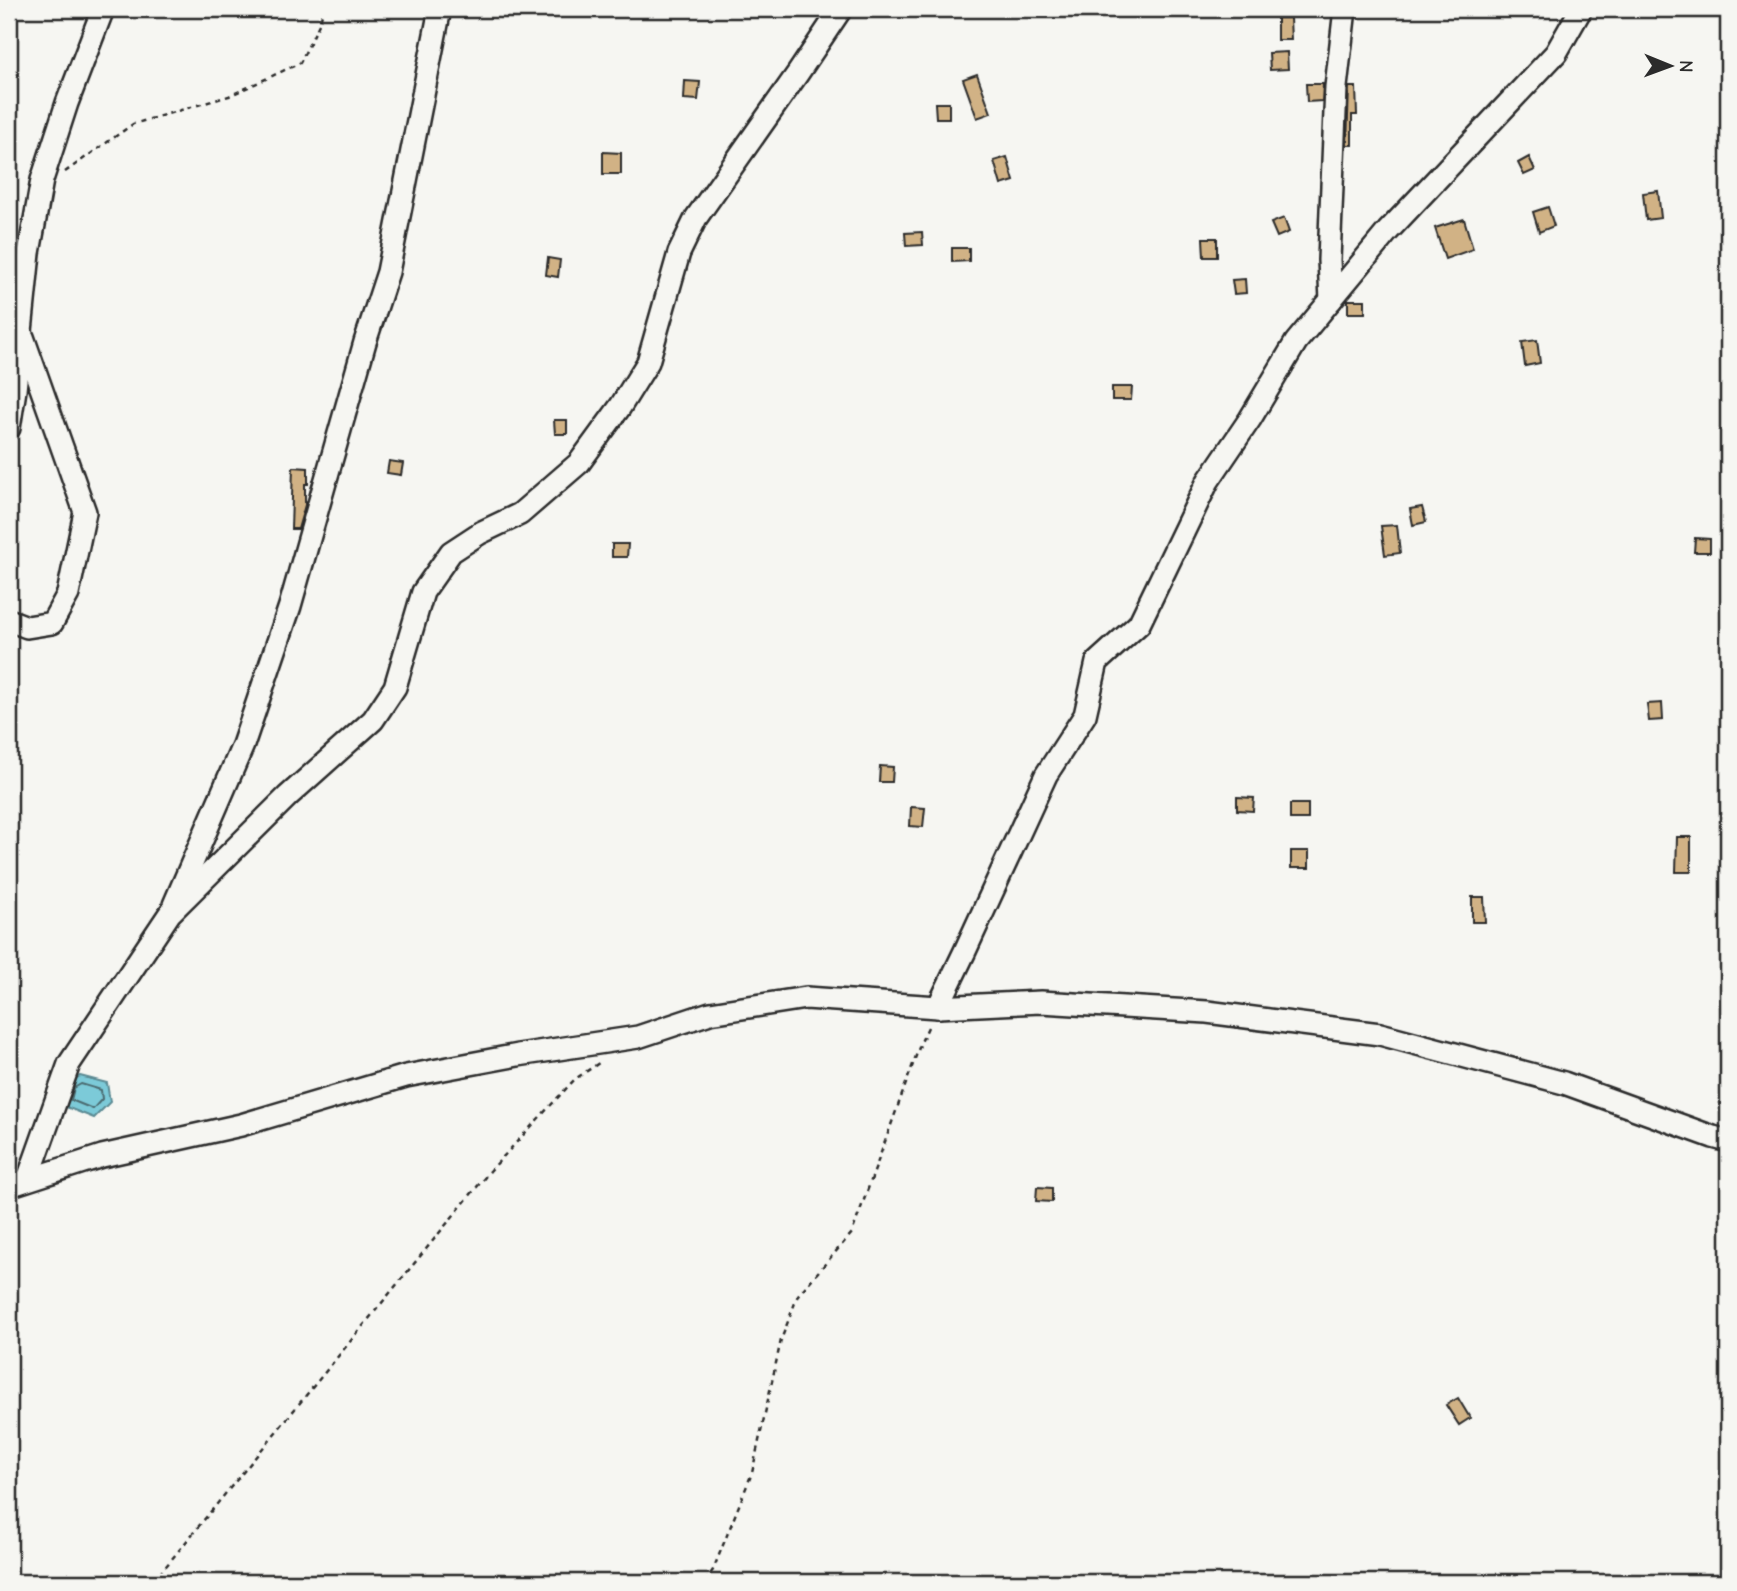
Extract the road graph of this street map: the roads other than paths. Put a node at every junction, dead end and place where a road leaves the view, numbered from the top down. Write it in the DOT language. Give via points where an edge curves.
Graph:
graph roads {
  1 [pos="103,9"];
  2 [pos="440,9"];
  3 [pos="841,9"];
  4 [pos="1345,9"];
  5 [pos="1581,9"];
  6 [pos="1331,300"];
  7 [pos="15,328"];
  8 [pos="9,428"];
  9 [pos="9,620"];
  10 [pos="170,914"];
  11 [pos="938,1007"];
  12 [pos="1728,1140"];
  13 [pos="19,1182"];
  1 -- 7 [label="street" via="40,189"];
  2 -- 10 [label="street" via="388,272 290,606 243,745"];
  3 -- 10 [label="street" via="696,218 679,253 648,362 579,463 520,514 451,552 423,592 395,687 373,720 288,796"];
  4 -- 6 [label="street" via="1336,88"];
  5 -- 6 [label="street" via="1556,53 1388,231"];
  6 -- 11 [label="street" via="1296,342 1208,481 1139,624 1097,662 1085,715 1046,775"];
  7 -- 8 [label="street" via="15,390"];
  7 -- 9 [label="street" via="85,512 68,594 52,623 27,628"];
  10 -- 13 [label="street" via="69,1064"];
  11 -- 12 [label="street" via="1041,1002 1180,1010 1380,1034 1564,1083"];
  11 -- 13 [label="street" via="807,999 710,1013 638,1037 406,1076 241,1125 102,1156"];
}
